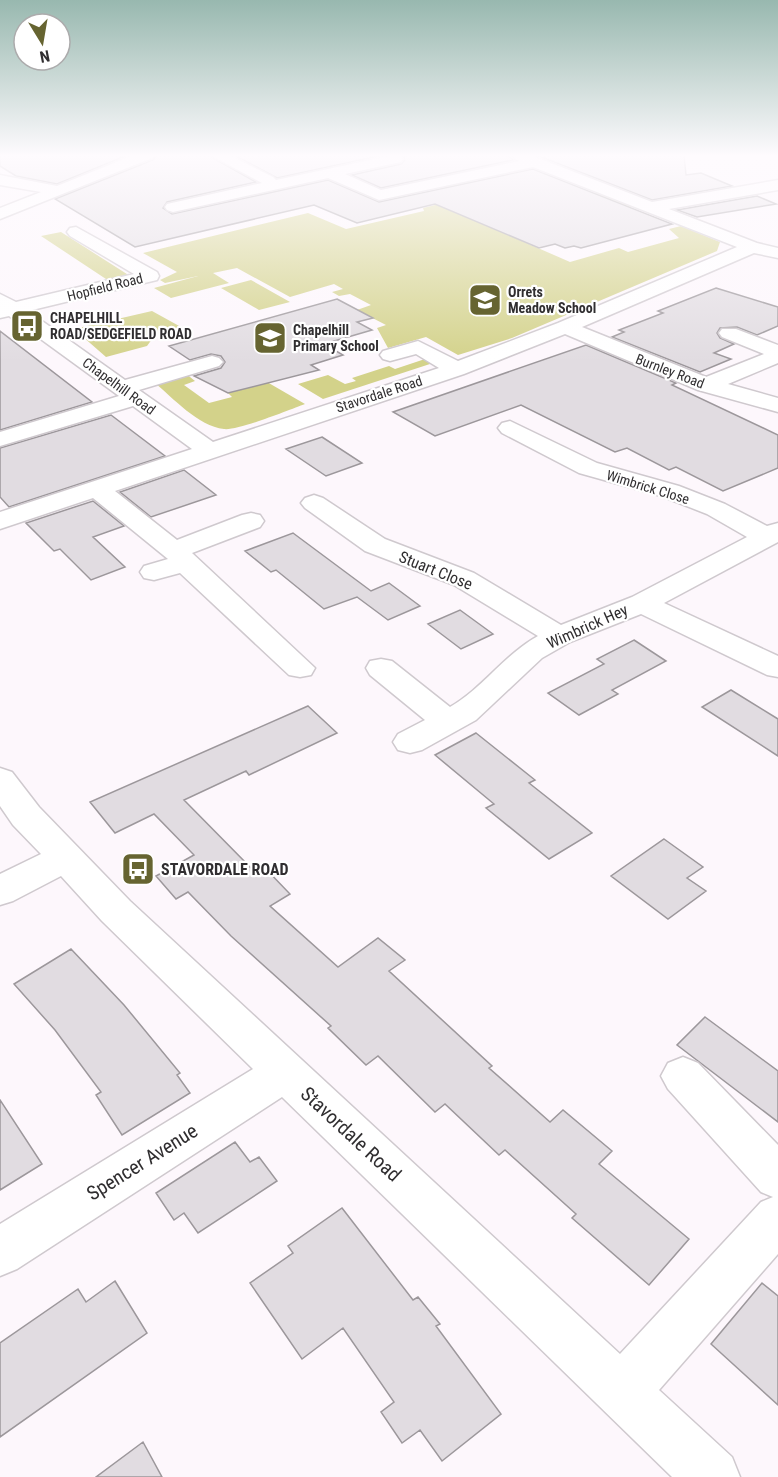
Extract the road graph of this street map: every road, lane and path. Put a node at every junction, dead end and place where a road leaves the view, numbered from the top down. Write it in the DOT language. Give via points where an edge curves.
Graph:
graph roads {
  1 [pos="694,224"];
  2 [pos="76,232"];
  3 [pos="752,247"];
  4 [pos="778,254"];
  5 [pos="4,307"];
  6 [pos="565,327"];
  7 [pos="729,333"];
  8 [pos="778,353"];
  9 [pos="390,355"];
  10 [pos="212,362"];
  11 [pos="456,369"];
  12 [pos="706,385"];
  13 [pos="129,393"];
  14 [pos="778,405"];
  15 [pos="516,438"];
  16 [pos="0,439"];
  17 [pos="208,450"];
  18 [pos="96,488"];
  19 [pos="314,503"];
  20 [pos="0,521"];
  21 [pos="251,521"];
  22 [pos="772,534"];
  23 [pos="180,556"];
  24 [pos="154,572"];
  25 [pos="642,603"];
  26 [pos="559,636"];
  27 [pos="300,668"];
  28 [pos="381,668"];
  29 [pos="778,668"];
  30 [pos="448,722"];
  31 [pos="410,742"];
  32 [pos="0,780"];
  33 [pos="66,857"];
  34 [pos="0,891"];
  35 [pos="285,1072"];
  36 [pos="683,1076"];
  37 [pos="778,1177"];
  38 [pos="778,1218"];
  39 [pos="0,1252"];
  40 [pos="622,1391"];
  41 [pos="712,1477"];
  1 -- 3 [label="street"];
  2 -- 5 [label="street, Hopfield Road" via="150,276"];
  3 -- 4 [label="street"];
  3 -- 6 [label="street, Stavordale Road"];
  5 -- 13 [label="street, Chapelhill Road"];
  6 -- 11 [label="street, Stavordale Road"];
  6 -- 12 [label="street, Burnley Road"];
  7 -- 8 [label="street"];
  8 -- 12 [label="street"];
  9 -- 11 [label="street" via="418,347"];
  10 -- 13 [label="street"];
  11 -- 17 [label="street, Stavordale Road"];
  12 -- 14 [label="street, Burnley Road"];
  13 -- 16 [label="street"];
  13 -- 17 [label="street, Chapelhill Road"];
  15 -- 22 [label="street, Wimbrick Close" via="588,468 670,491"];
  17 -- 18 [label="street, Stavordale Road"];
  18 -- 20 [label="street, Stavordale Road"];
  18 -- 23 [label="street"];
  19 -- 26 [label="street, Stuart Close" via="375,545 464,579"];
  21 -- 23 [label="street"];
  22 -- 25 [label="street, Wimbrick Hey"];
  23 -- 24 [label="street"];
  23 -- 27 [label="street"];
  25 -- 26 [label="street, Wimbrick Hey"];
  25 -- 29 [label="street"];
  26 -- 30 [label="street, Wimbrick Hey" via="531,652 487,695"];
  28 -- 30 [label="street"];
  30 -- 31 [label="street, Wimbrick Hey"];
  32 -- 33 [label="street, Stavordale Road" via="26,816"];
  33 -- 34 [label="street"];
  33 -- 35 [label="street, Stavordale Road" via="116,911"];
  35 -- 39 [label="street, Spencer Avenue"];
  35 -- 40 [label="street, Stavordale Road"];
  36 -- 37 [label="street"];
  38 -- 40 [label="street"];
  40 -- 41 [label="street, Stavordale Road"];
}
